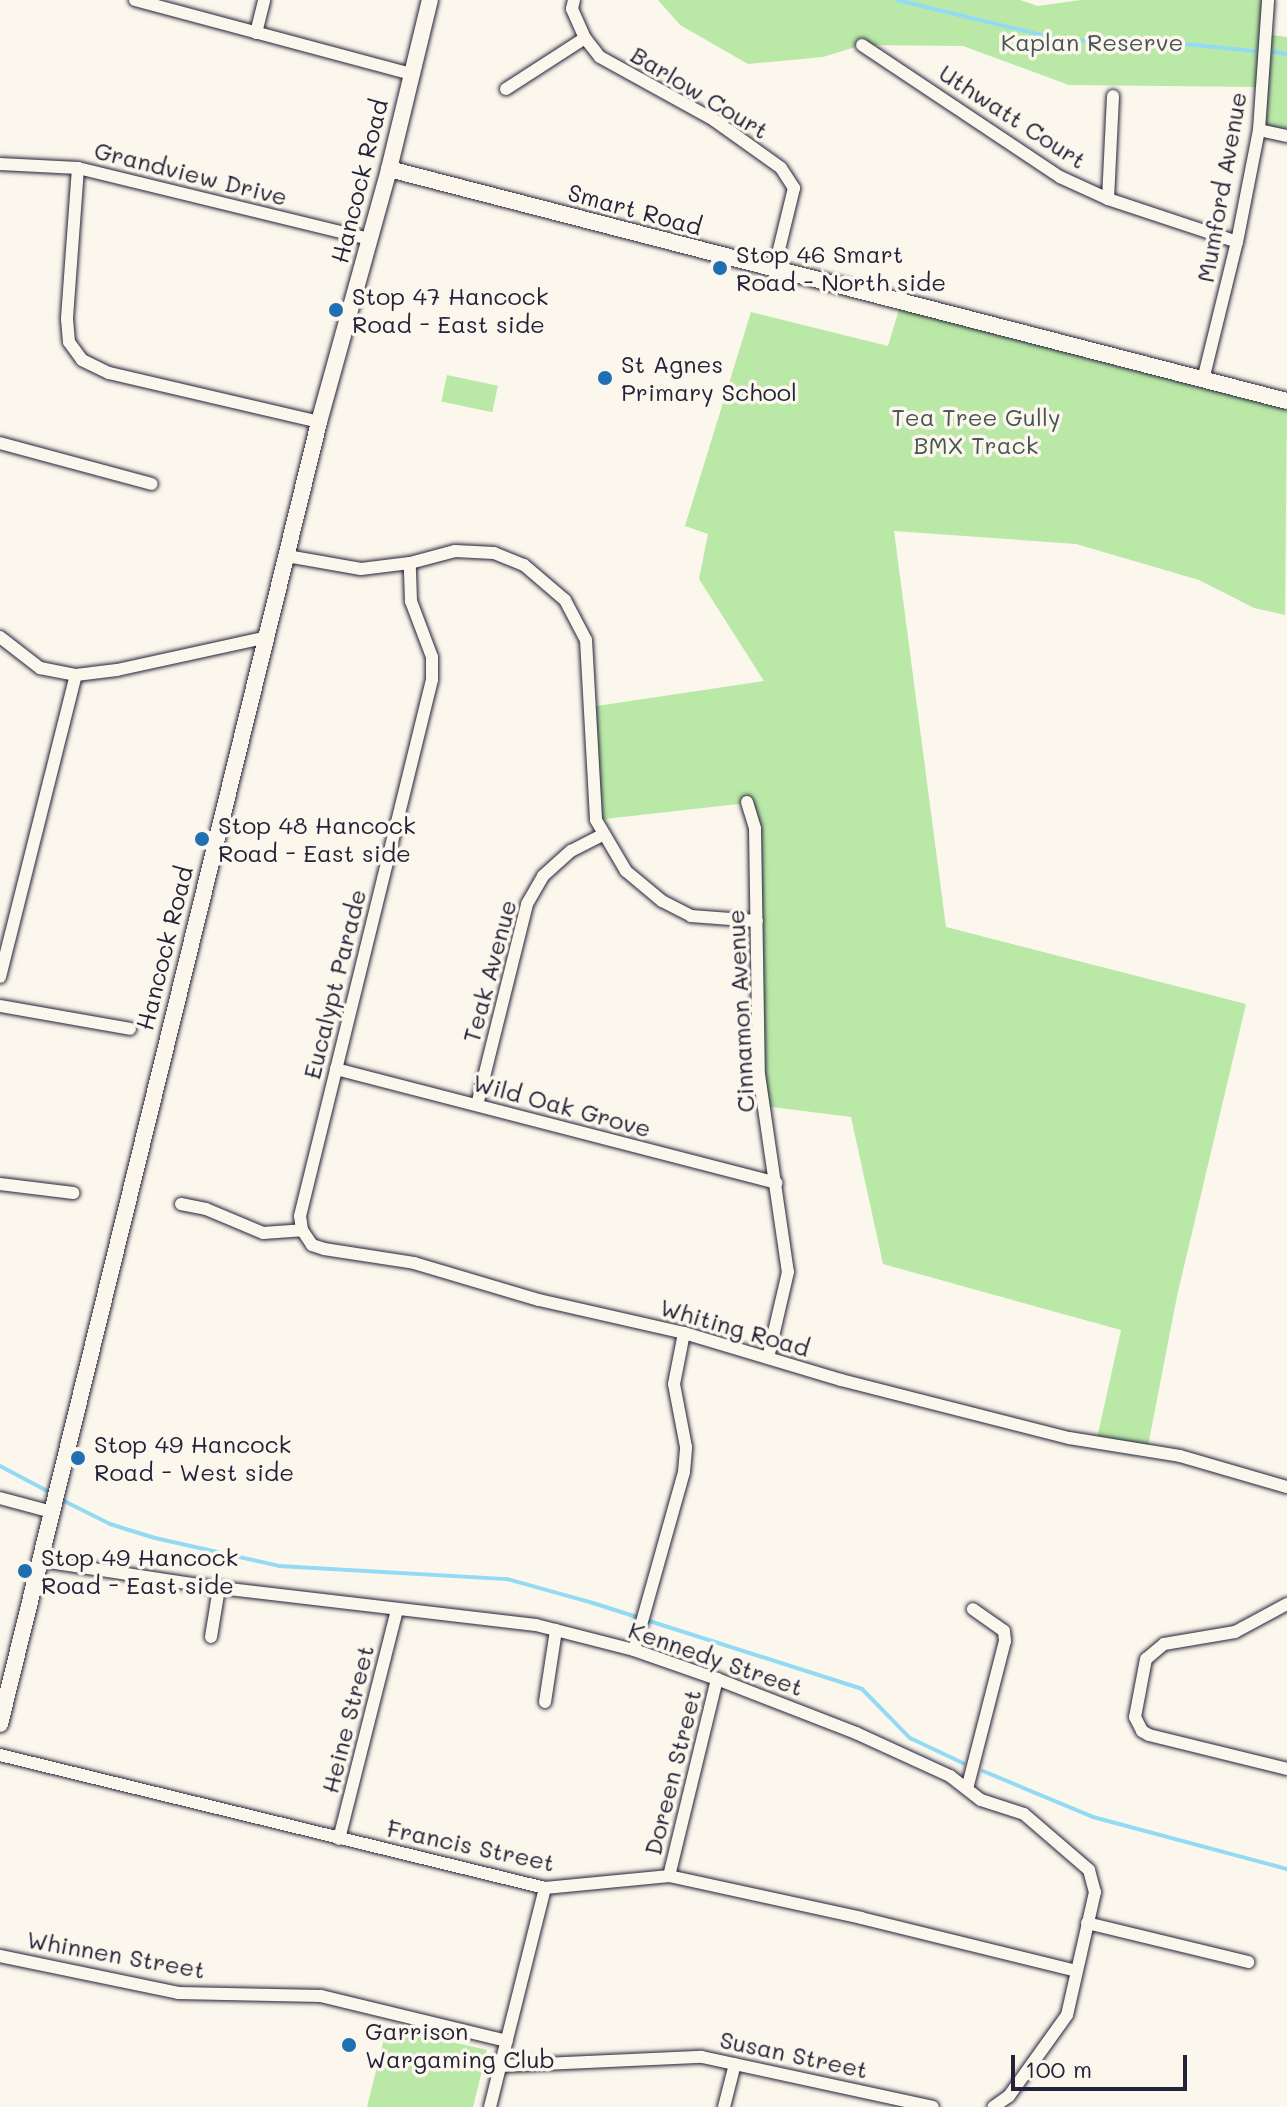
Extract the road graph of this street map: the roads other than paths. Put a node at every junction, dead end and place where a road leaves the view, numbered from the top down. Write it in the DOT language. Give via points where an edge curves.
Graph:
graph roads {
  1 [pos="135,0"];
  2 [pos="264,0"];
  3 [pos="430,0"];
  4 [pos="574,0"];
  5 [pos="1268,0"];
  6 [pos="256,33"];
  7 [pos="585,38"];
  8 [pos="862,45"];
  9 [pos="411,74"];
  10 [pos="506,89"];
  11 [pos="1113,96"];
  12 [pos="1259,130"];
  13 [pos="1287,136"];
  14 [pos="0,164"];
  15 [pos="78,168"];
  16 [pos="389,169"];
  17 [pos="1108,199"];
  18 [pos="370,239"];
  19 [pos="1237,242"];
  20 [pos="774,270"];
  21 [pos="1203,380"];
  22 [pos="1287,401"];
  23 [pos="319,422"];
  24 [pos="0,443"];
  25 [pos="152,484"];
  26 [pos="287,556"];
  27 [pos="410,563"];
  28 [pos="268,637"];
  29 [pos="1,642"];
  30 [pos="76,675"];
  31 [pos="747,802"];
  32 [pos="604,834"];
  33 [pos="757,921"];
  34 [pos="0,977"];
  35 [pos="0,1006"];
  36 [pos="130,1029"];
  37 [pos="336,1069"];
  38 [pos="477,1105"];
  39 [pos="776,1183"];
  40 [pos="0,1184"];
  41 [pos="73,1193"];
  42 [pos="181,1204"];
  43 [pos="302,1230"];
  44 [pos="684,1333"];
  45 [pos="768,1358"];
  46 [pos="1287,1487"];
  47 [pos="0,1498"];
  48 [pos="55,1502"];
  49 [pos="42,1561"];
  50 [pos="219,1588"];
  51 [pos="1287,1604"];
  52 [pos="397,1609"];
  53 [pos="973,1609"];
  54 [pos="556,1630"];
  55 [pos="211,1637"];
  56 [pos="634,1650"];
  57 [pos="717,1679"];
  58 [pos="5,1681"];
  59 [pos="545,1702"];
  60 [pos="0,1724"];
  61 [pos="0,1755"];
  62 [pos="1287,1769"];
  63 [pos="967,1789"];
  64 [pos="339,1839"];
  65 [pos="669,1876"];
  66 [pos="545,1888"];
  67 [pos="1087,1923"];
  68 [pos="0,1956"];
  69 [pos="1248,1962"];
  70 [pos="1076,1971"];
  71 [pos="507,2041"];
  72 [pos="735,2064"];
  73 [pos="500,2066"];
  74 [pos="889,2102"];
  75 [pos="490,2107"];
  76 [pos="724,2107"];
  77 [pos="933,2107"];
  78 [pos="993,2107"];
  1 -- 6 [label="street"];
  2 -- 6 [label="street"];
  3 -- 9 [label="main road, Hancock Road"];
  4 -- 7 [label="street" via="572,9"];
  5 -- 12 [label="street, Mumford Avenue"];
  6 -- 9 [label="street"];
  7 -- 10 [label="street"];
  7 -- 20 [label="street, Barlow Court" via="600,57 714,120 781,168 794,188"];
  8 -- 17 [label="street, Uthwatt Court" via="1060,177"];
  9 -- 16 [label="main road, Hancock Road"];
  11 -- 17 [label="street"];
  12 -- 13 [label="street"];
  12 -- 19 [label="street, Mumford Avenue"];
  14 -- 15 [label="street, Grandview Drive"];
  15 -- 18 [label="street, Grandview Drive"];
  15 -- 23 [label="street" via="67,319 69,342 82,360 109,373"];
  16 -- 18 [label="main road, Hancock Road"];
  16 -- 20 [label="main road, Smart Road"];
  17 -- 19 [label="street, Uthwatt Court"];
  18 -- 23 [label="main road, Hancock Road"];
  19 -- 21 [label="street, Mumford Avenue"];
  20 -- 21 [label="main road, Smart Road"];
  21 -- 22 [label="main road, Smart Road"];
  23 -- 26 [label="main road, Hancock Road"];
  24 -- 25 [label="street"];
  26 -- 27 [label="street" via="361,569"];
  26 -- 28 [label="main road, Hancock Road"];
  27 -- 32 [label="street" via="455,551 494,553 524,565 565,600 586,640 596,820"];
  27 -- 37 [label="street, Eucalypt Parade" via="411,601 432,657 432,680"];
  28 -- 30 [label="street"];
  28 -- 48 [label="main road, Hancock Road"];
  29 -- 30 [label="street" via="40,668"];
  30 -- 34 [label="street"];
  31 -- 33 [label="street, Cinnamon Avenue" via="755,829"];
  32 -- 33 [label="street" via="626,871 662,901 691,916"];
  32 -- 38 [label="street, Teak Avenue" via="571,851 543,876 527,904"];
  33 -- 39 [label="street, Cinnamon Avenue" via="759,1074"];
  35 -- 36 [label="street"];
  37 -- 38 [label="street, Wild Oak Grove"];
  37 -- 43 [label="street, Eucalypt Parade" via="300,1216"];
  38 -- 39 [label="street, Wild Oak Grove"];
  39 -- 45 [label="street, Cinnamon Avenue" via="788,1272"];
  40 -- 41 [label="street"];
  42 -- 43 [label="street" via="263,1233"];
  43 -- 44 [label="street, Whiting Road" via="312,1245 324,1249 414,1263 539,1300"];
  44 -- 45 [label="street, Whiting Road"];
  44 -- 56 [label="street" via="674,1384 686,1447 684,1472"];
  45 -- 46 [label="street, Whiting Road" via="1069,1438 1180,1456"];
  47 -- 48 [label="street"];
  48 -- 49 [label="main road, Hancock Road"];
  49 -- 50 [label="street, Kennedy Street"];
  49 -- 58 [label="main road, Hancock Road"];
  50 -- 52 [label="street, Kennedy Street"];
  50 -- 55 [label="street"];
  51 -- 62 [label="street" via="1235,1632 1164,1644 1146,1659 1135,1717 1149,1735"];
  52 -- 54 [label="street, Kennedy Street"];
  52 -- 64 [label="street, Heine Street"];
  53 -- 63 [label="street" via="1004,1631 1005,1641"];
  54 -- 56 [label="street, Kennedy Street"];
  54 -- 59 [label="street"];
  56 -- 57 [label="street, Kennedy Street"];
  57 -- 63 [label="street, Kennedy Street" via="856,1733"];
  57 -- 65 [label="street, Doreen Street"];
  58 -- 60 [label="main road, Hancock Road"];
  61 -- 64 [label="street, Francis Street"];
  63 -- 67 [label="street, Kennedy Street" via="981,1800 1024,1814 1089,1870 1095,1892"];
  64 -- 66 [label="street, Francis Street"];
  65 -- 66 [label="street, Francis Street"];
  65 -- 70 [label="street, Francis Street"];
  66 -- 71 [label="street"];
  67 -- 69 [label="street"];
  67 -- 70 [label="street, Kennedy Street"];
  68 -- 71 [label="street, Whinnen Street" via="178,1993 321,1996"];
  70 -- 78 [label="street, Kennedy Street" via="1067,2015 1009,2096"];
  71 -- 73 [label="street"];
  72 -- 73 [label="street, Susan Street" via="702,2057"];
  72 -- 74 [label="street, Susan Street"];
  72 -- 76 [label="street"];
  73 -- 75 [label="street"];
  74 -- 77 [label="street, Susan Street"];
}
